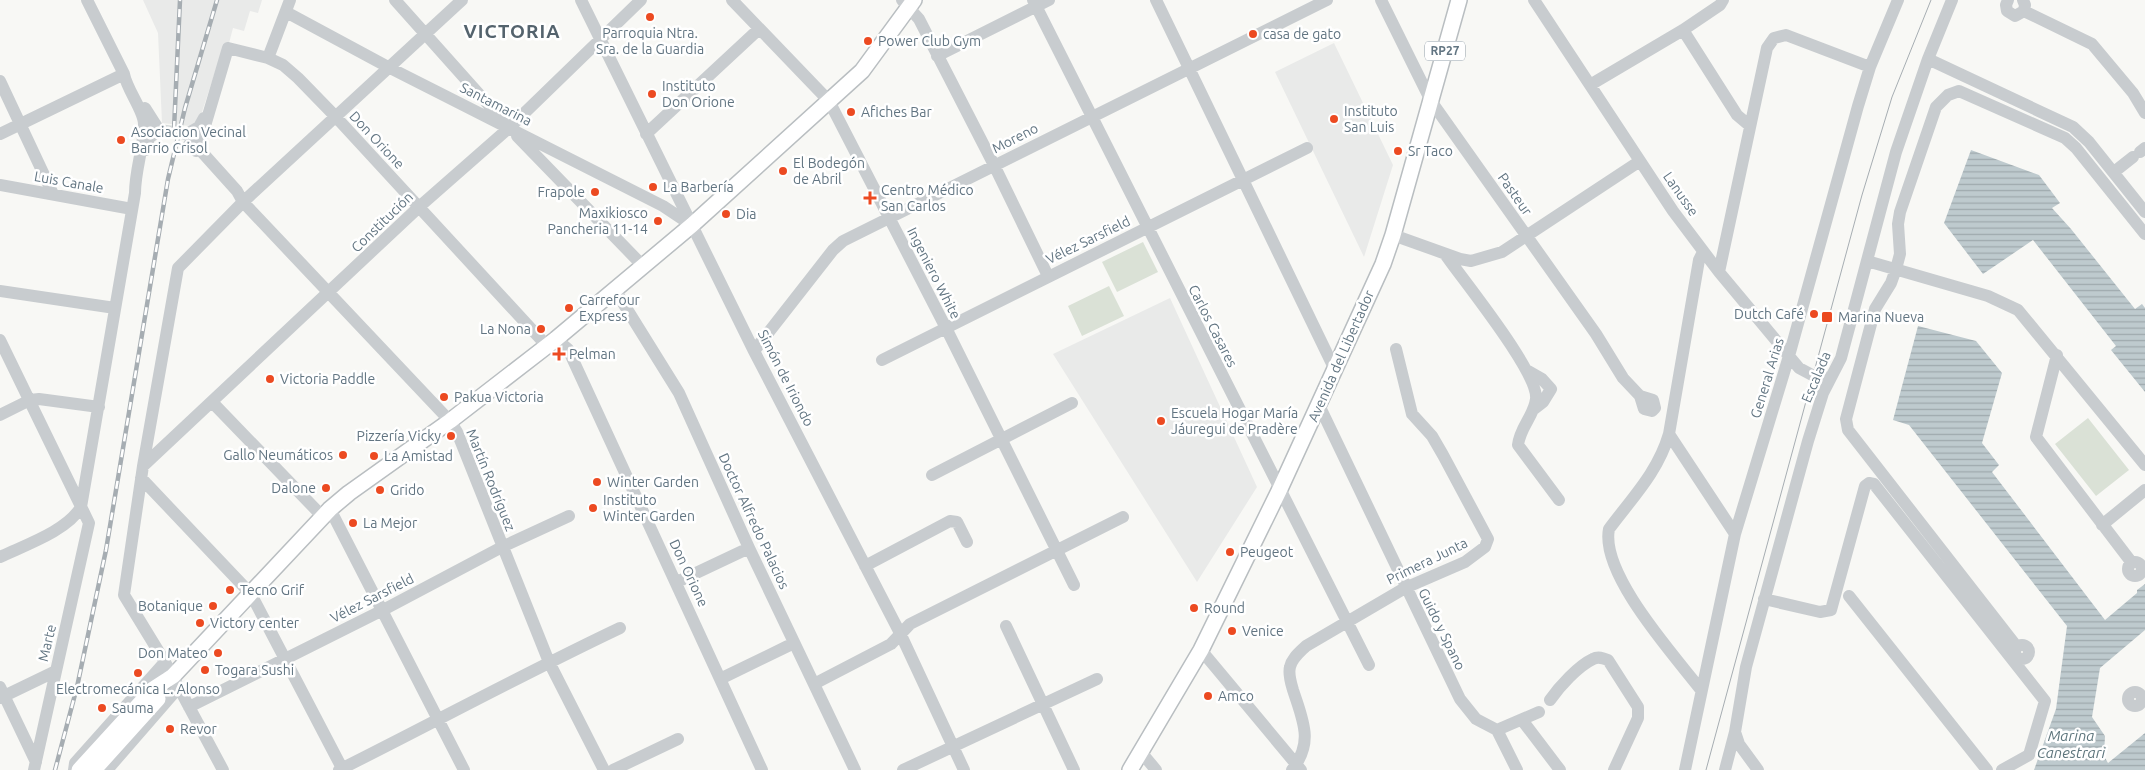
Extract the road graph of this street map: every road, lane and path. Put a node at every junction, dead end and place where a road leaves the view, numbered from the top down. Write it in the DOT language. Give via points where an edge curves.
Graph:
graph roads {
  1 [pos="87,0"];
  2 [pos="395,0"];
  3 [pos="462,0"];
  4 [pos="581,0"];
  5 [pos="641,0"];
  6 [pos="732,0"];
  7 [pos="1049,0"];
  8 [pos="1156,0"];
  9 [pos="1327,0"];
  10 [pos="1381,0"];
  11 [pos="1459,0"];
  12 [pos="1534,0"];
  13 [pos="1723,0"];
  14 [pos="1898,0"];
  15 [pos="1952,0"];
  16 [pos="2008,0"];
  17 [pos="909,2"];
  18 [pos="1035,3"];
  19 [pos="288,6"];
  20 [pos="2023,6"];
  21 [pos="759,29"];
  22 [pos="1683,30"];
  23 [pos="426,34"];
  24 [pos="601,40"];
  25 [pos="228,48"];
  26 [pos="937,56"];
  27 [pos="268,58"];
  28 [pos="1928,59"];
  29 [pos="1870,67"];
  30 [pos="390,68"];
  31 [pos="1191,68"];
  32 [pos="124,74"];
  33 [pos="0,81"];
  34 [pos="1590,85"];
  35 [pos="829,101"];
  36 [pos="1431,101"];
  37 [pos="2145,113"];
  38 [pos="335,116"];
  39 [pos="1091,117"];
  40 [pos="21,124"];
  41 [pos="1750,126"];
  42 [pos="509,128"];
  43 [pos="0,134"];
  44 [pos="646,134"];
  45 [pos="196,140"];
  46 [pos="1308,148"];
  47 [pos="2140,152"];
  48 [pos="1640,161"];
  49 [pos="994,165"];
  50 [pos="2114,172"];
  51 [pos="1244,179"];
  52 [pos="0,185"];
  53 [pos="135,193"];
  54 [pos="53,194"];
  55 [pos="243,202"];
  56 [pos="418,207"];
  57 [pos="132,209"];
  58 [pos="2145,212"];
  59 [pos="888,217"];
  60 [pos="692,225"];
  61 [pos="1146,227"];
  62 [pos="2145,234"];
  63 [pos="1393,235"];
  64 [pos="1527,236"];
  65 [pos="1703,252"];
  66 [pos="1445,254"];
  67 [pos="1866,261"];
  68 [pos="643,266"];
  69 [pos="1896,269"];
  70 [pos="1719,272"];
  71 [pos="1048,276"];
  72 [pos="615,290"];
  73 [pos="0,291"];
  74 [pos="330,293"];
  75 [pos="115,308"];
  76 [pos="946,328"];
  77 [pos="0,340"];
  78 [pos="552,343"];
  79 [pos="1396,349"];
  80 [pos="754,351"];
  81 [pos="2057,355"];
  82 [pos="1789,356"];
  83 [pos="882,360"];
  84 [pos="1335,370"];
  85 [pos="1829,378"];
  86 [pos="1640,396"];
  87 [pos="30,400"];
  88 [pos="212,402"];
  89 [pos="1072,403"];
  90 [pos="1319,405"];
  91 [pos="99,407"];
  92 [pos="0,415"];
  93 [pos="450,421"];
  94 [pos="1670,434"];
  95 [pos="1002,439"];
  96 [pos="2145,465"];
  97 [pos="143,466"];
  98 [pos="932,475"];
  99 [pos="141,478"];
  100 [pos="2145,490"];
  101 [pos="1280,491"];
  102 [pos="1559,500"];
  103 [pos="81,507"];
  104 [pos="327,513"];
  105 [pos="568,516"];
  106 [pos="1123,516"];
  107 [pos="2102,525"];
  108 [pos="1735,534"];
  109 [pos="967,542"];
  110 [pos="502,547"];
  111 [pos="749,548"];
  112 [pos="1057,549"];
  113 [pos="0,557"];
  114 [pos="2132,563"];
  115 [pos="865,566"];
  116 [pos="677,582"];
  117 [pos="1839,582"];
  118 [pos="1074,585"];
  119 [pos="1405,588"];
  120 [pos="251,594"];
  121 [pos="1849,596"];
  122 [pos="1764,599"];
  123 [pos="383,610"];
  124 [pos="1831,610"];
  125 [pos="1346,622"];
  126 [pos="1006,626"];
  127 [pos="620,628"];
  128 [pos="901,635"];
  129 [pos="794,643"];
  130 [pos="2017,647"];
  131 [pos="1201,650"];
  132 [pos="285,659"];
  133 [pos="165,662"];
  134 [pos="549,662"];
  135 [pos="1369,665"];
  136 [pos="56,671"];
  137 [pos="1097,678"];
  138 [pos="720,679"];
  139 [pos="176,682"];
  140 [pos="814,684"];
  141 [pos="1701,690"];
  142 [pos="2,694"];
  143 [pos="1550,700"];
  144 [pos="1044,704"];
  145 [pos="189,707"];
  146 [pos="1539,712"];
  147 [pos="1522,720"];
  148 [pos="439,721"];
  149 [pos="1496,730"];
  150 [pos="1735,732"];
  151 [pos="678,739"];
  152 [pos="954,747"];
  153 [pos="1141,752"];
  154 [pos="35,766"];
  155 [pos="76,768"];
  156 [pos="1297,768"];
  157 [pos="342,769"];
  158 [pos="94,770"];
  159 [pos="107,770"];
  160 [pos="223,770"];
  161 [pos="464,770"];
  162 [pos="604,770"];
  163 [pos="613,770"];
  164 [pos="762,770"];
  165 [pos="855,770"];
  166 [pos="903,770"];
  167 [pos="964,770"];
  168 [pos="1074,770"];
  169 [pos="1130,770"];
  170 [pos="1156,770"];
  171 [pos="1517,770"];
  172 [pos="1560,770"];
  173 [pos="1614,770"];
  174 [pos="1685,770"];
  175 [pos="1725,770"];
  176 [pos="1758,770"];
  177 [pos="1987,770"];
  178 [pos="2002,770"];
  1 -- 32 [label="street"];
  2 -- 23 [label="street"];
  3 -- 23 [label="street"];
  4 -- 24 [label="street, Simón de Iriondo"];
  5 -- 24 [label="street, Constitución"];
  6 -- 21 [label="street, Ingeniero White"];
  7 -- 18 [label="street"];
  8 -- 31 [label="street"];
  9 -- 31 [label="street, Moreno"];
  10 -- 36 [label="street, Pasteur"];
  11 -- 36 [label="main road, Avenida del Libertador / RP27"];
  12 -- 34 [label="street, Lanusse"];
  13 -- 22 [label="street"];
  14 -- 29 [label="street, General Arias"];
  15 -- 28 [label="street, Escalada"];
  16 -- 20 [label="street" via="2006,8 2009,14 2015,16"];
  17 -- 26 [label="street"];
  17 -- 35 [label="main road" via="862,71"];
  18 -- 26 [label="street"];
  18 -- 39 [label="street, Carlos Casares"];
  19 -- 27 [label="street"];
  19 -- 30 [label="street, Santamarina"];
  20 -- 37 [label="street" via="2092,44"];
  21 -- 35 [label="street, Ingeniero White"];
  21 -- 44 [label="street"];
  22 -- 34 [label="street"];
  22 -- 41 [label="street" via="1737,115"];
  23 -- 30 [label="street"];
  23 -- 42 [label="street"];
  24 -- 42 [label="street, Constitución"];
  24 -- 44 [label="street, Simón de Iriondo"];
  25 -- 27 [label="street, Don Orione"];
  25 -- 45 [label="street"];
  25 -- 55 [label="street" via="219,62 203,122 187,134 194,141 199,156"];
  26 -- 49 [label="street"];
  27 -- 38 [label="street, Don Orione" via="282,65"];
  28 -- 50 [label="street" via="2073,127"];
  28 -- 67 [label="street, Escalada" via="1896,152"];
  29 -- 41 [label="street" via="1786,35 1774,38 1767,48"];
  29 -- 82 [label="street, General Arias"];
  30 -- 38 [label="street"];
  30 -- 42 [label="street, Santamarina"];
  31 -- 39 [label="street, Moreno"];
  31 -- 51 [label="street"];
  32 -- 40 [label="street"];
  32 -- 53 [label="street" via="144,121"];
  32 -- 53 [label="street" via="132,82 159,130 149,138"];
  33 -- 40 [label="street"];
  34 -- 48 [label="street, Lanusse"];
  35 -- 59 [label="street, Ingeniero White"];
  35 -- 60 [label="main road"];
  36 -- 63 [label="main road, Avenida del Libertador / RP27"];
  36 -- 64 [label="street, Pasteur"];
  38 -- 55 [label="street"];
  38 -- 56 [label="street, Don Orione"];
  39 -- 49 [label="street, Moreno"];
  39 -- 61 [label="street, Carlos Casares"];
  40 -- 43 [label="street"];
  40 -- 54 [label="street"];
  41 -- 70 [label="street"];
  42 -- 56 [label="street, Constitución"];
  42 -- 60 [label="street, Santamarina" via="663,206"];
  42 -- 68 [label="street"];
  44 -- 60 [label="street, Simón de Iriondo"];
  45 -- 55 [label="street, Martín Rodríguez" via="201,151"];
  45 -- 55 [label="street, Martín Rodríguez" via="231,197"];
  46 -- 51 [label="street, Vélez Sarsfield"];
  47 -- 50 [label="street"];
  48 -- 64 [label="street"];
  48 -- 65 [label="street, Lanusse"];
  49 -- 59 [label="street, Moreno"];
  49 -- 71 [label="street"];
  50 -- 58 [label="street"];
  51 -- 61 [label="street, Vélez Sarsfield"];
  51 -- 84 [label="street"];
  52 -- 54 [label="street, Luis Canale"];
  53 -- 57 [label="street"];
  54 -- 57 [label="street, Luis Canale"];
  55 -- 74 [label="street, Martín Rodríguez"];
  55 -- 97 [label="street" via="178,268"];
  56 -- 74 [label="street, Constitución"];
  56 -- 78 [label="street, Don Orione"];
  57 -- 75 [label="street"];
  59 -- 76 [label="street, Ingeniero White"];
  59 -- 80 [label="street, Moreno" via="843,241 833,250"];
  60 -- 68 [label="main road"];
  60 -- 80 [label="street, Simón de Iriondo"];
  61 -- 71 [label="street, Vélez Sarsfield"];
  61 -- 101 [label="street, Carlos Casares"];
  62 -- 69 [label="street" via="2066,138 1967,93 1953,92 1936,107 1900,212 1900,254"];
  63 -- 66 [label="street"];
  63 -- 84 [label="main road, Avenida del Libertador / RP27"];
  64 -- 66 [label="street" via="1486,258 1471,261"];
  64 -- 86 [label="street, Pasteur" via="1623,378"];
  65 -- 70 [label="street, Lanusse"];
  65 -- 94 [label="street" via="1699,260"];
  66 -- 102 [label="street" via="1528,371 1542,378 1551,388 1519,435 1518,445"];
  67 -- 69 [label="street"];
  67 -- 85 [label="street, Escalada" via="1841,358"];
  68 -- 72 [label="main road"];
  69 -- 81 [label="street" via="2004,302 2018,310"];
  69 -- 130 [label="street" via="1875,309 1848,410 1848,430"];
  70 -- 82 [label="street, Lanusse"];
  71 -- 76 [label="street, Vélez Sarsfield"];
  72 -- 78 [label="main road"];
  72 -- 111 [label="street, Doctor Alfredo Palacios" via="679,393"];
  73 -- 75 [label="street"];
  74 -- 88 [label="street, Constitución"];
  74 -- 93 [label="street, Martín Rodríguez"];
  75 -- 91 [label="street"];
  76 -- 83 [label="street, Vélez Sarsfield"];
  76 -- 95 [label="street, Ingeniero White"];
  77 -- 87 [label="street"];
  78 -- 93 [label="main road"];
  78 -- 116 [label="street, Don Orione" via="568,349"];
  79 -- 119 [label="street, Primera Junta" via="1412,414 1432,436 1488,539 1485,546 1465,562"];
  80 -- 115 [label="street, Simón de Iriondo"];
  81 -- 96 [label="street"];
  81 -- 107 [label="street" via="2036,437"];
  82 -- 85 [label="street, Lanusse" via="1809,374"];
  82 -- 108 [label="street, General Arias"];
  84 -- 90 [label="main road, Avenida del Libertador / RP27"];
  85 -- 122 [label="street, Escalada"];
  87 -- 91 [label="street"];
  87 -- 92 [label="street"];
  87 -- 103 [label="street"];
  88 -- 97 [label="street, Constitución"];
  88 -- 104 [label="street"];
  89 -- 95 [label="street"];
  90 -- 101 [label="main road, Avenida del Libertador / RP27"];
  90 -- 119 [label="street, Guido y Spano"];
  91 -- 103 [label="street"];
  93 -- 104 [label="main road" via="349,493"];
  93 -- 110 [label="street, Martín Rodríguez"];
  94 -- 108 [label="street"];
  94 -- 141 [label="street" via="1651,476 1607,537 1613,564 1622,583 1649,624"];
  95 -- 98 [label="street"];
  95 -- 112 [label="street, Ingeniero White"];
  97 -- 99 [label="street"];
  99 -- 120 [label="street"];
  99 -- 133 [label="street" via="124,595"];
  100 -- 107 [label="street"];
  101 -- 125 [label="street, Carlos Casares"];
  101 -- 131 [label="main road, Avenida del Libertador / RP27"];
  103 -- 113 [label="street" via="63,525"];
  103 -- 136 [label="street, Marte" via="89,523"];
  104 -- 120 [label="main road"];
  104 -- 123 [label="street"];
  105 -- 110 [label="street, Vélez Sarsfield"];
  106 -- 112 [label="street"];
  107 -- 114 [label="street"];
  108 -- 141 [label="street, General Arias"];
  109 -- 115 [label="street" via="956,522 950,521"];
  110 -- 123 [label="street, Vélez Sarsfield"];
  110 -- 134 [label="street, Martín Rodríguez"];
  111 -- 116 [label="street"];
  111 -- 129 [label="street, Doctor Alfredo Palacios"];
  112 -- 118 [label="street, Ingeniero White"];
  112 -- 128 [label="street" via="910,624"];
  115 -- 128 [label="street, Simón de Iriondo"];
  116 -- 138 [label="street, Don Orione"];
  117 -- 121 [label="street"];
  117 -- 124 [label="street"];
  117 -- 178 [label="street" via="1866,486 1874,484 2045,701 2029,755"];
  119 -- 125 [label="street, Primera Junta"];
  119 -- 149 [label="street, Guido y Spano" via="1460,699 1476,719"];
  120 -- 132 [label="street"];
  120 -- 139 [label="main road"];
  121 -- 124 [label="street"];
  121 -- 177 [label="street"];
  122 -- 124 [label="street" via="1820,612"];
  122 -- 150 [label="street, Escalada" via="1746,667"];
  123 -- 132 [label="street, Vélez Sarsfield"];
  123 -- 148 [label="street"];
  125 -- 135 [label="street, Carlos Casares"];
  125 -- 156 [label="street, Primera Junta" via="1306,646 1290,667 1290,681 1305,731 1304,750"];
  126 -- 144 [label="street"];
  127 -- 134 [label="street"];
  128 -- 140 [label="street" via="891,644"];
  128 -- 152 [label="street, Simón de Iriondo"];
  129 -- 138 [label="street"];
  129 -- 140 [label="street, Doctor Alfredo Palacios"];
  131 -- 153 [label="main road, Avenida del Libertador / RP27"];
  131 -- 156 [label="street"];
  132 -- 145 [label="street, Vélez Sarsfield"];
  132 -- 157 [label="street"];
  133 -- 139 [label="street"];
  133 -- 155 [label="street"];
  134 -- 148 [label="street"];
  134 -- 162 [label="street, Martín Rodríguez"];
  136 -- 142 [label="street"];
  136 -- 154 [label="street, Marte"];
  137 -- 144 [label="street"];
  138 -- 164 [label="street, Don Orione"];
  139 -- 145 [label="street"];
  139 -- 155 [label="main road" via="153,689"];
  139 -- 158 [label="main road"];
  139 -- 159 [label="street"];
  140 -- 165 [label="street, Doctor Alfredo Palacios"];
  141 -- 174 [label="street, General Arias"];
  142 -- 154 [label="street"];
  143 -- 173 [label="street" via="1564,682 1594,658 1608,660 1638,707 1638,718"];
  144 -- 152 [label="street"];
  144 -- 168 [label="street"];
  145 -- 160 [label="street"];
  146 -- 147 [label="street"];
  147 -- 149 [label="street"];
  147 -- 172 [label="street"];
  148 -- 157 [label="street"];
  148 -- 161 [label="street"];
  149 -- 171 [label="street"];
  150 -- 175 [label="street, Escalada"];
  150 -- 176 [label="street" via="1739,744"];
  151 -- 163 [label="street"];
  152 -- 166 [label="street"];
  152 -- 167 [label="street, Simón de Iriondo"];
  153 -- 169 [label="main road, Avenida del Libertador / RP27"];
  153 -- 170 [label="street"];
}
